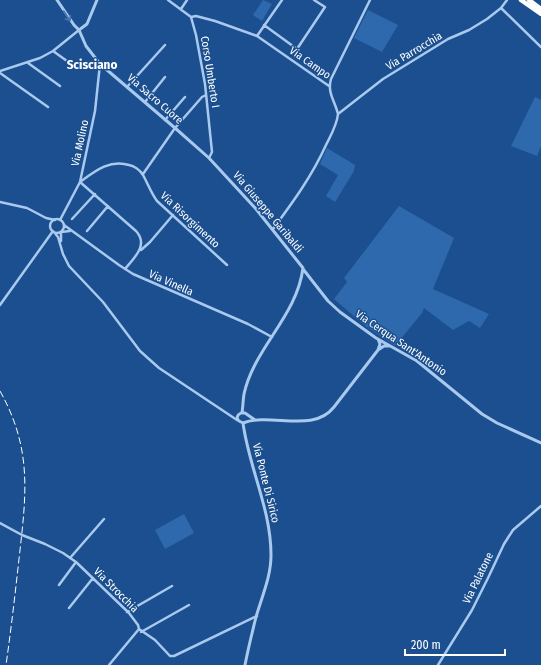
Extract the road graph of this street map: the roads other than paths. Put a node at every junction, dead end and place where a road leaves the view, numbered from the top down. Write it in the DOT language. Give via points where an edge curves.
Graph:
graph roads {
  1 [pos="57,0"];
  2 [pos="97,0"];
  3 [pos="168,0"];
  4 [pos="187,0"];
  5 [pos="282,0"];
  6 [pos="314,0"];
  7 [pos="370,0"];
  8 [pos="508,0"];
  9 [pos="521,0"];
  10 [pos="529,0"];
  11 [pos="501,8"];
  12 [pos="181,9"];
  13 [pos="541,9"];
  14 [pos="541,14"];
  15 [pos="191,17"];
  16 [pos="264,25"];
  17 [pos="79,30"];
  18 [pos="257,36"];
  19 [pos="165,45"];
  20 [pos="541,47"];
  21 [pos="54,51"];
  22 [pos="28,63"];
  23 [pos="100,64"];
  24 [pos="74,66"];
  25 [pos="0,72"];
  26 [pos="165,77"];
  27 [pos="60,86"];
  28 [pos="329,86"];
  29 [pos="127,87"];
  30 [pos="206,95"];
  31 [pos="185,97"];
  32 [pos="144,102"];
  33 [pos="48,107"];
  34 [pos="338,114"];
  35 [pos="165,120"];
  36 [pos="175,128"];
  37 [pos="209,158"];
  38 [pos="143,174"];
  39 [pos="80,182"];
  40 [pos="94,194"];
  41 [pos="0,202"];
  42 [pos="108,206"];
  43 [pos="173,215"];
  44 [pos="43,217"];
  45 [pos="72,219"];
  46 [pos="55,220"];
  47 [pos="60,220"];
  48 [pos="64,225"];
  49 [pos="51,227"];
  50 [pos="273,229"];
  51 [pos="71,231"];
  52 [pos="87,231"];
  53 [pos="54,232"];
  54 [pos="61,232"];
  55 [pos="61,247"];
  56 [pos="139,252"];
  57 [pos="132,263"];
  58 [pos="227,265"];
  59 [pos="303,268"];
  60 [pos="125,269"];
  61 [pos="130,272"];
  62 [pos="0,305"];
  63 [pos="272,338"];
  64 [pos="378,339"];
  65 [pos="380,344"];
  66 [pos="384,345"];
  67 [pos="378,350"];
  68 [pos="241,413"];
  69 [pos="229,414"];
  70 [pos="247,414"];
  71 [pos="238,420"];
  72 [pos="257,420"];
  73 [pos="245,422"];
  74 [pos="541,443"];
  75 [pos="541,506"];
  76 [pos="104,519"];
  77 [pos="0,523"];
  78 [pos="70,558"];
  79 [pos="76,562"];
  80 [pos="93,578"];
  81 [pos="59,585"];
  82 [pos="172,586"];
  83 [pos="189,605"];
  84 [pos="69,608"];
  85 [pos="127,612"];
  86 [pos="257,616"];
  87 [pos="140,631"];
  88 [pos="109,665"];
  89 [pos="245,665"];
  90 [pos="438,665"];
  1 -- 17 [label="street, Via Sacro Cuore, one-way"];
  2 -- 17 [label="street" via="87,24"];
  3 -- 12 [label="street"];
  4 -- 12 [label="street"];
  5 -- 16 [label="street"];
  6 -- 16 [label="street, Via Campo" via="325,7 298,49"];
  7 -- 28 [label="street"];
  8 -- 11 [label="street, Via Parrocchia"];
  9 -- 14 [label="highway"];
  10 -- 13 [label="highway"];
  11 -- 20 [label="street"];
  11 -- 34 [label="street, Via Parrocchia" via="475,26 448,39 383,79"];
  12 -- 15 [label="street"];
  15 -- 18 [label="street, Via Campo" via="215,21"];
  15 -- 30 [label="street, Corso Umberto I" via="202,62"];
  16 -- 18 [label="street"];
  17 -- 21 [label="street"];
  17 -- 23 [label="street, Via Sacro Cuore" via="86,46"];
  18 -- 28 [label="street, Via Campo"];
  19 -- 29 [label="street"];
  21 -- 22 [label="street"];
  21 -- 24 [label="street"];
  22 -- 25 [label="street"];
  22 -- 27 [label="street"];
  23 -- 29 [label="street, Via Sacro Cuore"];
  23 -- 39 [label="street, Via Molino" via="95,111"];
  25 -- 33 [label="street"];
  26 -- 32 [label="street"];
  28 -- 34 [label="street, Via Campo"];
  29 -- 32 [label="street, Via Sacro Cuore"];
  30 -- 36 [label="street"];
  30 -- 37 [label="street, Corso Umberto I" via="212,152"];
  31 -- 35 [label="street"];
  32 -- 35 [label="street, Via Sacro Cuore"];
  34 -- 50 [label="street" via="319,162"];
  35 -- 36 [label="street, Via Sacro Cuore"];
  36 -- 37 [label="street, Via Sacro Cuore"];
  36 -- 38 [label="street"];
  37 -- 50 [label="street, Via Giuseppe Garibaldi"];
  38 -- 39 [label="street" via="134,166 116,162 100,168"];
  38 -- 43 [label="street, Via Risorgimento" via="153,196"];
  39 -- 40 [label="street"];
  39 -- 47 [label="street, Via Molino"];
  40 -- 42 [label="street"];
  40 -- 45 [label="street"];
  41 -- 44 [label="street" via="27,208"];
  42 -- 52 [label="street"];
  42 -- 56 [label="street" via="138,234 141,240"];
  43 -- 56 [label="street"];
  43 -- 58 [label="street, Via Risorgimento"];
  44 -- 46 [label="street"];
  44 -- 49 [label="street"];
  46 -- 47 [label="street"];
  46 -- 49 [label="street"];
  47 -- 48 [label="street"];
  48 -- 51 [label="street, Via Vinella"];
  48 -- 54 [label="street"];
  49 -- 53 [label="street"];
  50 -- 59 [label="street, Via Giuseppe Garibaldi"];
  51 -- 54 [label="street"];
  51 -- 60 [label="street, Via Vinella"];
  53 -- 54 [label="street"];
  53 -- 55 [label="street"];
  53 -- 62 [label="street"];
  54 -- 55 [label="street"];
  55 -- 69 [label="street" via="69,266 108,308 140,351 160,368"];
  56 -- 57 [label="street"];
  57 -- 60 [label="street"];
  57 -- 61 [label="street"];
  59 -- 63 [label="street, Via Giuseppe Garibaldi" via="296,294"];
  59 -- 64 [label="street, Via Cerqua Sant'Antonio" via="328,301"];
  60 -- 61 [label="street, Via Vinella"];
  61 -- 63 [label="street, Via Vinella" via="248,324"];
  63 -- 68 [label="street, Via Giuseppe Garibaldi" via="246,386"];
  64 -- 65 [label="street"];
  64 -- 66 [label="street, Via Cerqua Sant'Antonio"];
  65 -- 66 [label="street"];
  65 -- 67 [label="street"];
  66 -- 67 [label="street"];
  66 -- 74 [label="street, Via Cerqua Sant'Antonio" via="399,350 417,361 482,414"];
  67 -- 72 [label="street" via="334,408 324,417 308,420"];
  68 -- 69 [label="street"];
  68 -- 70 [label="street"];
  68 -- 71 [label="street" via="237,417"];
  69 -- 71 [label="street"];
  70 -- 72 [label="street"];
  70 -- 73 [label="street, Via Ponte Di Sirico"];
  71 -- 73 [label="street"];
  72 -- 73 [label="street"];
  73 -- 86 [label="street, Via Ponte Di Sirico" via="251,461 267,515 271,546 269,577"];
  75 -- 90 [label="street, Via Palatone" via="514,530 504,544 472,610"];
  76 -- 78 [label="street"];
  77 -- 78 [label="street, Via Strocchia"];
  78 -- 79 [label="street, Via Strocchia"];
  79 -- 80 [label="street, Via Strocchia"];
  79 -- 81 [label="street"];
  80 -- 84 [label="street"];
  80 -- 85 [label="street, Via Strocchia"];
  82 -- 85 [label="street"];
  83 -- 87 [label="street"];
  85 -- 87 [label="street, Via Strocchia"];
  86 -- 87 [label="street, Via Strocchia" via="173,656 168,655 155,640"];
  86 -- 89 [label="street, Via Ponte Di Sirico"];
  87 -- 88 [label="street"];
}
